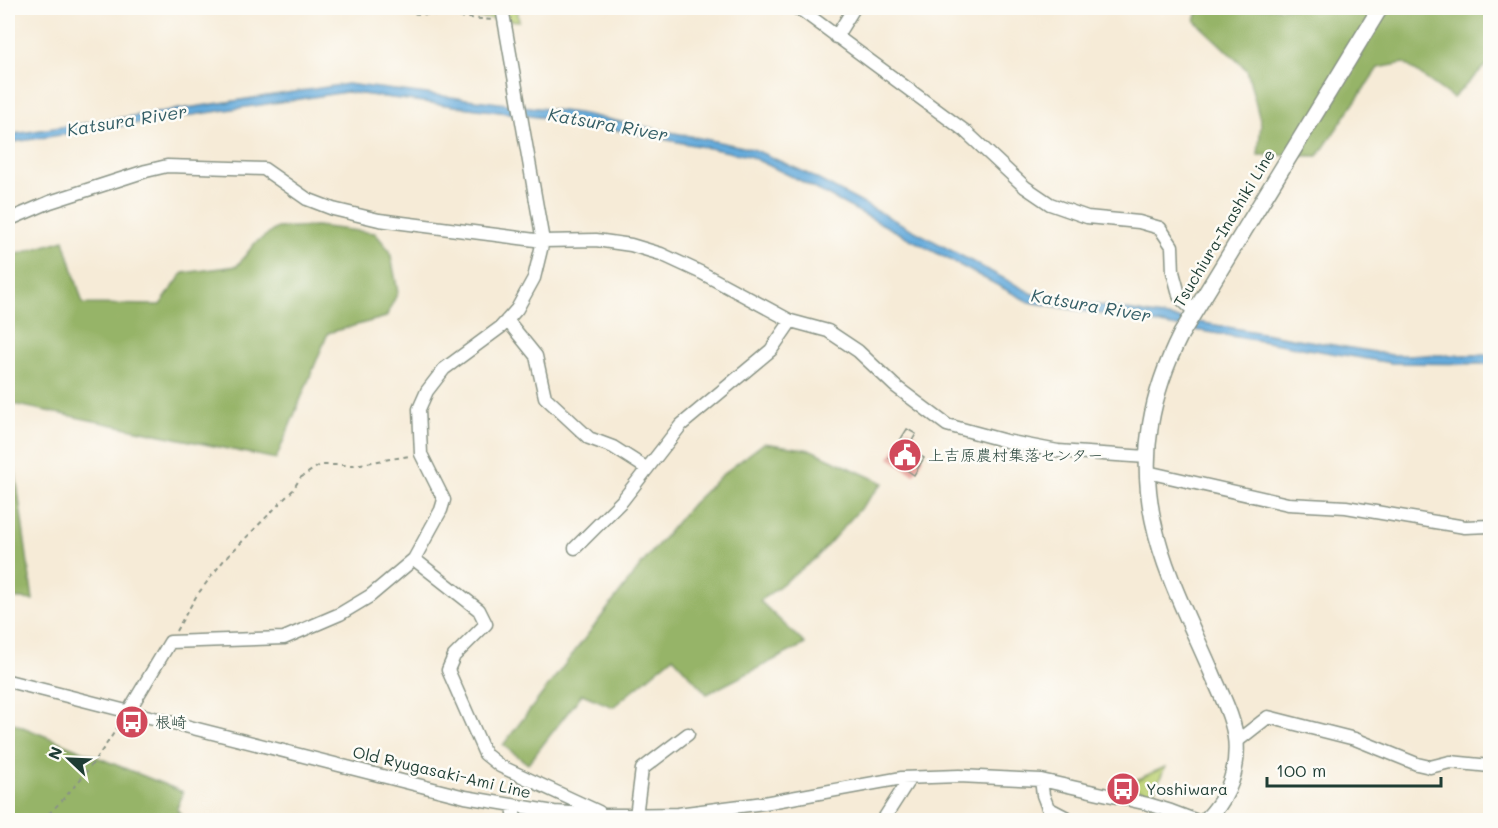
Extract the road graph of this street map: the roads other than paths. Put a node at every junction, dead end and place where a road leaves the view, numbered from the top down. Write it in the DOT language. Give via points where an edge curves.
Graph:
graph roads {
  1 [pos="502,8"];
  2 [pos="796,8"];
  3 [pos="854,8"];
  4 [pos="1380,8"];
  5 [pos="836,37"];
  6 [pos="8,220"];
  7 [pos="543,241"];
  8 [pos="1195,312"];
  9 [pos="507,320"];
  10 [pos="791,321"];
  11 [pos="1147,464"];
  12 [pos="646,468"];
  13 [pos="1491,526"];
  14 [pos="575,548"];
  15 [pos="414,559"];
  16 [pos="8,681"];
  17 [pos="128,712"];
  18 [pos="688,734"];
  19 [pos="1236,742"];
  20 [pos="1491,766"];
  21 [pos="910,778"];
  22 [pos="1041,780"];
  23 [pos="513,806"];
  24 [pos="605,815"];
  25 [pos="641,817"];
  26 [pos="515,820"];
  27 [pos="883,820"];
  28 [pos="1071,820"];
  29 [pos="1195,820"];
  30 [pos="1206,820"];
  1 -- 7 [label="street"];
  2 -- 5 [label="street"];
  3 -- 5 [label="street"];
  4 -- 8 [label="main road, Tsuchiura-Inashiki Line"];
  5 -- 8 [label="street" via="965,131 1025,187 1050,204 1087,217 1160,228 1172,246 1180,298"];
  6 -- 7 [label="street" via="50,201 167,166 264,169 307,199 333,209 379,220"];
  7 -- 9 [label="street" via="534,278"];
  7 -- 10 [label="street" via="596,240 661,254"];
  8 -- 11 [label="main road, Tsuchiura-Inashiki Line" via="1159,385"];
  9 -- 12 [label="street" via="536,357 544,397 589,438 613,447"];
  9 -- 15 [label="street" via="444,369 419,409 421,454 444,500"];
  10 -- 11 [label="street" via="828,331 947,425 1006,441"];
  10 -- 12 [label="street" via="771,350 681,424"];
  11 -- 13 [label="street" via="1288,504 1346,507 1465,527"];
  11 -- 19 [label="main road, Tsuchiura-Inashiki Line" via="1152,514 1162,551 1224,700"];
  12 -- 14 [label="street" via="622,501"];
  15 -- 17 [label="street" via="340,614 284,638 170,642"];
  15 -- 24 [label="street" via="479,610 486,624 454,656 448,670 485,754 500,766"];
  16 -- 17 [label="street, Old Ryugasaki-Ami Line"];
  17 -- 23 [label="street, Old Ryugasaki-Ami Line" via="465,798"];
  18 -- 25 [label="street" via="642,769"];
  19 -- 20 [label="street" via="1268,717 1355,739 1417,764"];
  19 -- 30 [label="main road, Tsuchiura-Inashiki Line" via="1233,777 1219,807"];
  21 -- 22 [label="street, Old Ryugasaki-Ami Line"];
  21 -- 25 [label="street, Old Ryugasaki-Ami Line" via="730,808"];
  21 -- 27 [label="street"];
  22 -- 28 [label="street" via="1048,808"];
  22 -- 29 [label="street, Old Ryugasaki-Ami Line" via="1148,804"];
  23 -- 24 [label="street, Old Ryugasaki-Ami Line"];
  23 -- 26 [label="street"];
  24 -- 25 [label="street, Old Ryugasaki-Ami Line"];
}
